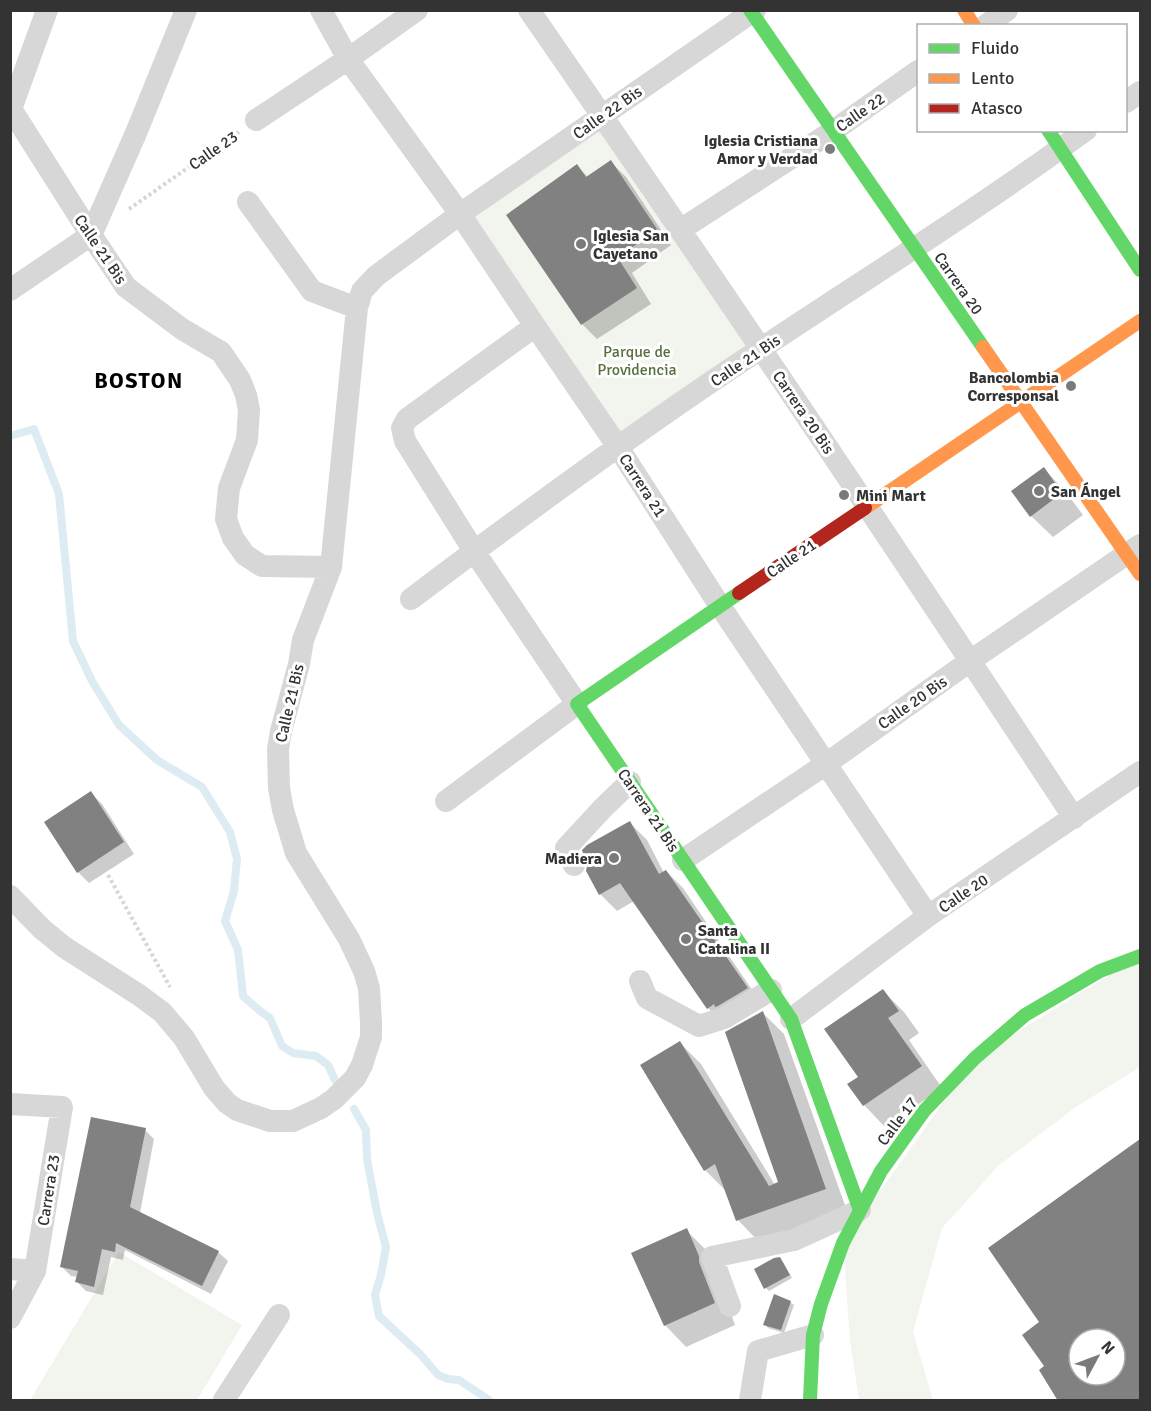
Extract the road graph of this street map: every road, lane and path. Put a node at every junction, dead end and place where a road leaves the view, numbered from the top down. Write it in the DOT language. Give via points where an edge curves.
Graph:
graph roads {
  1 [pos="47,10"];
  2 [pos="186,10"];
  3 [pos="321,10"];
  4 [pos="417,10"];
  5 [pos="529,10"];
  6 [pos="964,10"];
  7 [pos="1006,10"];
  8 [pos="752,11"];
  9 [pos="974,24"];
  10 [pos="988,24"];
  11 [pos="348,59"];
  12 [pos="917,72"];
  13 [pos="1140,92"];
  14 [pos="1127,101"];
  15 [pos="11,109"];
  16 [pos="602,116"];
  17 [pos="256,120"];
  18 [pos="833,130"];
  19 [pos="1049,132"];
  20 [pos="1083,132"];
  21 [pos="1061,149"];
  22 [pos="248,202"];
  23 [pos="460,214"];
  24 [pos="680,230"];
  25 [pos="91,235"];
  26 [pos="915,249"];
  27 [pos="1140,270"];
  28 [pos="10,290"];
  29 [pos="357,308"];
  30 [pos="1140,321"];
  31 [pos="535,326"];
  32 [pos="761,348"];
  33 [pos="1021,403"];
  34 [pos="618,447"];
  35 [pos="867,506"];
  36 [pos="1134,549"];
  37 [pos="474,551"];
  38 [pos="331,567"];
  39 [pos="1140,574"];
  40 [pos="411,599"];
  41 [pos="720,606"];
  42 [pos="970,661"];
  43 [pos="578,704"];
  44 [pos="826,764"];
  45 [pos="1140,772"];
  46 [pos="630,782"];
  47 [pos="446,801"];
  48 [pos="1074,818"];
  49 [pos="683,860"];
  50 [pos="574,865"];
  51 [pos="108,875"];
  52 [pos="10,896"];
  53 [pos="928,916"];
  54 [pos="1140,956"];
  55 [pos="640,981"];
  56 [pos="771,990"];
  57 [pos="172,991"];
  58 [pos="791,1019"];
  59 [pos="10,1104"];
  60 [pos="860,1210"];
  61 [pos="10,1269"];
  62 [pos="35,1271"];
  63 [pos="730,1306"];
  64 [pos="279,1315"];
  65 [pos="10,1318"];
  66 [pos="813,1335"];
  67 [pos="224,1401"];
  68 [pos="750,1401"];
  69 [pos="810,1401"];
  1 -- 15 [label="street"];
  2 -- 25 [label="street"];
  3 -- 11 [label="street, Carrera 21"];
  4 -- 11 [label="street"];
  5 -- 16 [label="street, Carrera 20 Bis"];
  6 -- 9 [label="main road"];
  7 -- 10 [label="street"];
  8 -- 16 [label="street, Calle 22 Bis"];
  8 -- 18 [label="main road, Carrera 20"];
  11 -- 17 [label="street"];
  11 -- 23 [label="street, Carrera 21"];
  12 -- 18 [label="street, Calle 22"];
  13 -- 14 [label="street"];
  15 -- 25 [label="street, Calle 21 Bis"];
  16 -- 23 [label="street, Calle 22 Bis"];
  16 -- 24 [label="street, Carrera 20 Bis"];
  17 -- 25 [label="path, Calle 23"];
  18 -- 24 [label="street, Calle 22"];
  18 -- 26 [label="main road, Carrera 20"];
  19 -- 21 [label="main road"];
  20 -- 21 [label="street, Calle 21 Bis"];
  21 -- 26 [label="street, Calle 21 Bis"];
  21 -- 27 [label="main road"];
  22 -- 29 [label="street" via="312,291"];
  23 -- 29 [label="street, Calle 22 Bis" via="376,276 362,291"];
  23 -- 31 [label="street, Carrera 21"];
  24 -- 32 [label="street, Carrera 20 Bis"];
  25 -- 28 [label="street"];
  25 -- 38 [label="street, Calle 21 Bis" via="126,287 182,329 222,352 240,380 249,410 247,440 229,488 226,519 245,555 262,566"];
  26 -- 32 [label="street, Calle 21 Bis"];
  26 -- 33 [label="main road, Carrera 20"];
  29 -- 38 [label="street"];
  30 -- 33 [label="main road, Calle 21"];
  31 -- 34 [label="street, Carrera 21"];
  31 -- 37 [label="street, Carrera 21 Bis" via="407,419 402,428 405,441"];
  32 -- 34 [label="street, Calle 21 Bis"];
  32 -- 35 [label="street, Carrera 20 Bis"];
  33 -- 35 [label="main road, Calle 21"];
  33 -- 36 [label="main road, Carrera 20"];
  34 -- 37 [label="street, Calle 21 Bis"];
  34 -- 41 [label="street, Carrera 21"];
  35 -- 41 [label="main road, Calle 21"];
  35 -- 42 [label="street, Carrera 20 Bis"];
  36 -- 39 [label="main road, Carrera 20"];
  36 -- 42 [label="street, Calle 20 Bis"];
  37 -- 40 [label="street, Calle 21 Bis"];
  37 -- 43 [label="street, Carrera 21 Bis"];
  38 -- 52 [label="street, Calle 21 Bis" via="303,640 281,731 279,788 296,853 349,939 369,988 371,1037 355,1078 321,1108 293,1120 270,1121 237,1110 214,1088 184,1038 162,1012 64,947"];
  41 -- 43 [label="main road, Calle 21"];
  41 -- 44 [label="street, Carrera 21"];
  42 -- 44 [label="street, Calle 20 Bis"];
  42 -- 48 [label="street, Carrera 20 Bis"];
  43 -- 46 [label="main road, Carrera 21 Bis"];
  43 -- 47 [label="street, Calle 21"];
  44 -- 49 [label="street, Calle 20 Bis"];
  44 -- 53 [label="street, Carrera 21"];
  45 -- 48 [label="street, Calle 20"];
  46 -- 49 [label="main road, Carrera 21 Bis"];
  46 -- 50 [label="street" via="566,848"];
  48 -- 53 [label="street, Calle 20"];
  49 -- 56 [label="main road, Carrera 21 Bis"];
  51 -- 57 [label="path"];
  53 -- 58 [label="street, Calle 20"];
  54 -- 60 [label="main road, Calle 17" via="1100,971 1025,1016 975,1058 924,1111 881,1171"];
  55 -- 56 [label="street" via="647,999 699,1026 724,1018"];
  56 -- 58 [label="main road, Carrera 21 Bis"];
  58 -- 60 [label="main road, Carrera 21 Bis"];
  59 -- 62 [label="street, Carrera 23" via="62,1107"];
  60 -- 63 [label="street" via="794,1240 712,1257"];
  60 -- 66 [label="main road, Calle 17" via="843,1243"];
  61 -- 62 [label="street"];
  62 -- 65 [label="street, Carrera 23"];
  64 -- 67 [label="street"];
  66 -- 68 [label="street" via="758,1351"];
  66 -- 69 [label="main road, Calle 17"];
}
